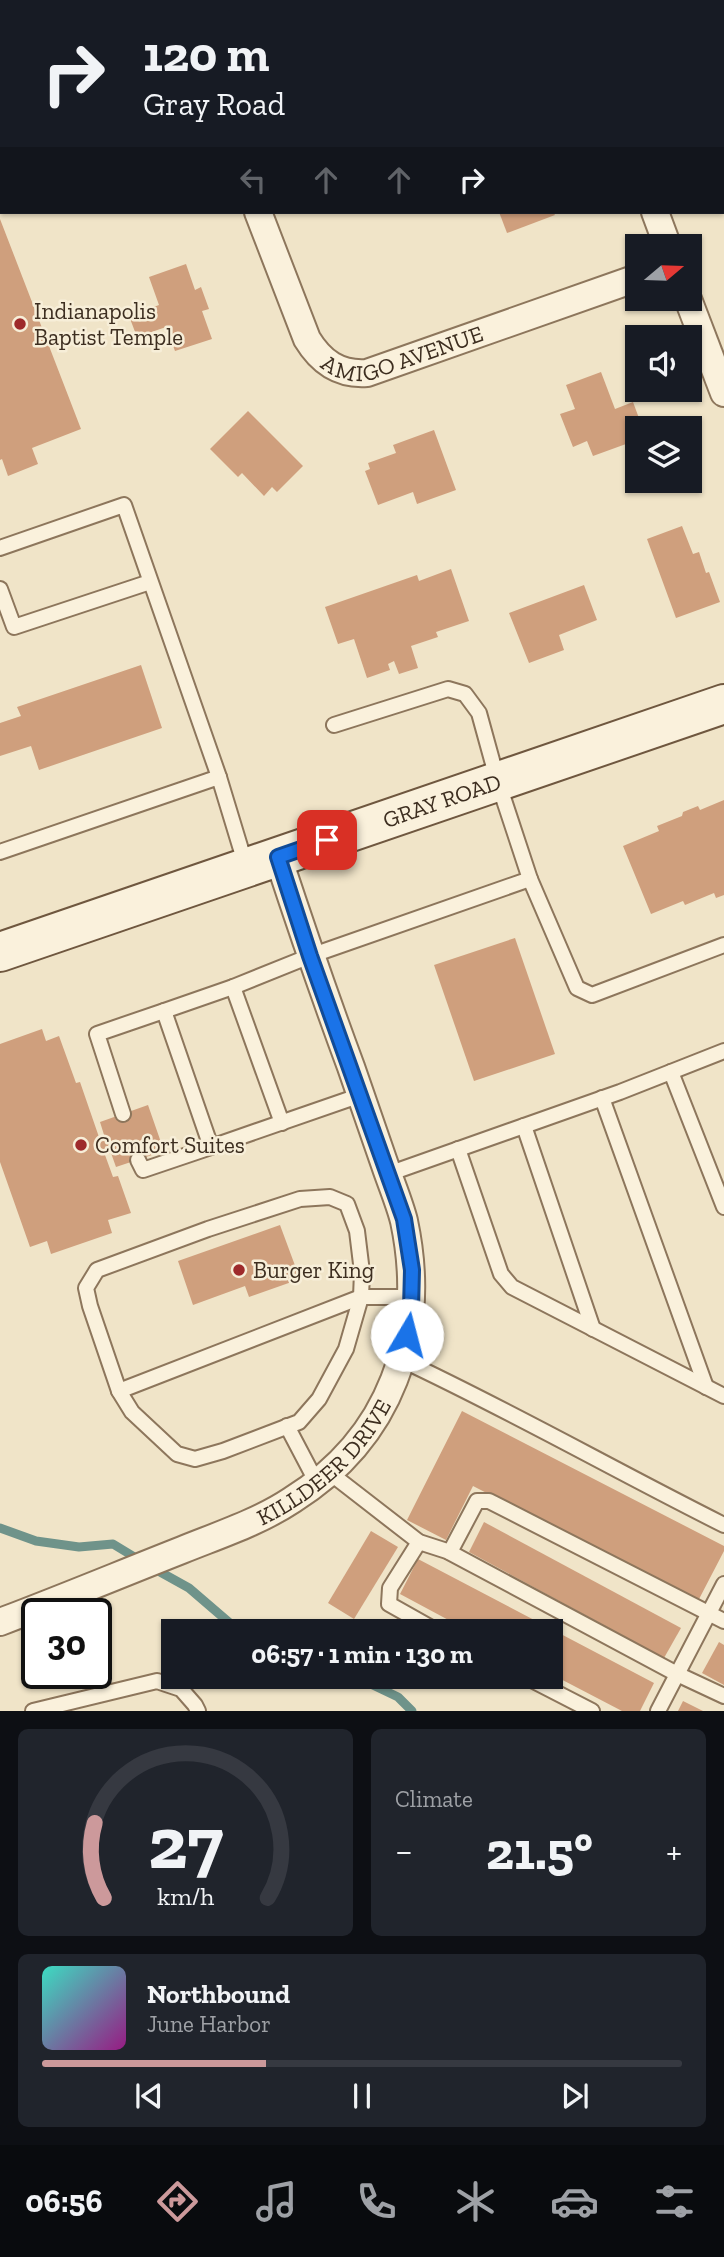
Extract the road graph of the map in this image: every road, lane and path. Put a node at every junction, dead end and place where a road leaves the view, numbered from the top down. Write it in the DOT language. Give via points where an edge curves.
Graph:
graph roads {
  1 [pos="259,214"];
  2 [pos="656,214"];
  3 [pos="663,234"];
  4 [pos="625,282"];
  5 [pos="693,312"];
  6 [pos="724,393"];
  7 [pos="0,548"];
  8 [pos="150,582"];
  9 [pos="0,589"];
  10 [pos="724,704"];
  11 [pos="334,725"];
  12 [pos="219,778"];
  13 [pos="498,782"];
  14 [pos="0,852"];
  15 [pos="262,862"];
  16 [pos="530,879"];
  17 [pos="724,945"];
  18 [pos="0,952"];
  19 [pos="310,956"];
  20 [pos="233,987"];
  21 [pos="163,1011"];
  22 [pos="724,1051"];
  23 [pos="671,1072"];
  24 [pos="361,1095"];
  25 [pos="602,1098"];
  26 [pos="123,1114"];
  27 [pos="282,1123"];
  28 [pos="524,1126"];
  29 [pos="211,1147"];
  30 [pos="458,1149"];
  31 [pos="138,1160"];
  32 [pos="388,1174"];
  33 [pos="724,1207"];
  34 [pos="361,1297"];
  35 [pos="412,1297"];
  36 [pos="593,1328"];
  37 [pos="402,1360"];
  38 [pos="706,1387"];
  39 [pos="119,1391"];
  40 [pos="724,1396"];
  41 [pos="287,1426"];
  42 [pos="324,1478"];
  43 [pos="724,1525"];
  44 [pos="419,1542"];
  45 [pos="449,1552"];
  46 [pos="724,1584"];
  47 [pos="709,1614"];
  48 [pos="416,1619"];
  49 [pos="0,1622"];
  50 [pos="724,1622"];
  51 [pos="677,1674"];
  52 [pos="549,1689"];
  53 [pos="724,1696"];
  54 [pos="33,1711"];
  55 [pos="198,1711"];
  56 [pos="592,1711"];
  57 [pos="658,1711"];
  1 -- 4 [label="street, AMIGO AVENUE" via="307,340 316,353 342,371 367,373"];
  2 -- 3 [label="street"];
  5 -- 6 [label="street"];
  7 -- 8 [label="lane" via="124,505"];
  8 -- 9 [label="lane" via="15,627"];
  8 -- 12 [label="lane"];
  10 -- 13 [label="street, GRAY ROAD"];
  11 -- 13 [label="lane" via="448,689 465,694 479,713"];
  12 -- 14 [label="lane"];
  12 -- 15 [label="lane"];
  13 -- 15 [label="street, GRAY ROAD"];
  13 -- 16 [label="lane"];
  15 -- 18 [label="street, GRAY ROAD"];
  15 -- 19 [label="street, KILLDEER DRIVE"];
  16 -- 17 [label="lane" via="577,988 592,995"];
  16 -- 19 [label="lane"];
  19 -- 20 [label="lane"];
  19 -- 24 [label="street, KILLDEER DRIVE"];
  20 -- 21 [label="lane"];
  20 -- 27 [label="lane"];
  21 -- 26 [label="lane" via="97,1034"];
  21 -- 29 [label="lane"];
  22 -- 23 [label="lane"];
  23 -- 25 [label="lane"];
  23 -- 33 [label="lane"];
  24 -- 27 [label="lane"];
  24 -- 32 [label="street, KILLDEER DRIVE"];
  25 -- 28 [label="lane"];
  25 -- 38 [label="lane"];
  27 -- 29 [label="lane"];
  28 -- 30 [label="lane"];
  28 -- 36 [label="lane"];
  29 -- 31 [label="lane" via="143,1170"];
  30 -- 32 [label="lane"];
  30 -- 36 [label="lane" via="501,1274 512,1287"];
  32 -- 35 [label="street, KILLDEER DRIVE" via="404,1219"];
  34 -- 35 [label="lane"];
  34 -- 39 [label="lane"];
  34 -- 39 [label="lane" via="357,1231 347,1204 330,1197 300,1199 109,1265 97,1270 86,1288"];
  34 -- 41 [label="lane" via="346,1349 319,1399 299,1422"];
  35 -- 37 [label="street, KILLDEER DRIVE"];
  36 -- 38 [label="lane"];
  37 -- 42 [label="street, KILLDEER DRIVE" via="376,1419"];
  37 -- 43 [label="lane"];
  38 -- 40 [label="lane"];
  39 -- 41 [label="lane" via="132,1412 177,1454 195,1459"];
  41 -- 42 [label="lane"];
  42 -- 44 [label="lane"];
  42 -- 49 [label="street, KILLDEER DRIVE" via="281,1507 220,1535"];
  44 -- 45 [label="lane"];
  44 -- 48 [label="lane" via="390,1588 389,1604"];
  45 -- 47 [label="lane" via="477,1501 489,1501"];
  45 -- 51 [label="lane"];
  46 -- 47 [label="lane"];
  47 -- 50 [label="lane"];
  47 -- 51 [label="lane"];
  51 -- 53 [label="lane"];
  51 -- 57 [label="lane"];
  52 -- 56 [label="lane"];
  54 -- 55 [label="lane" via="157,1681 181,1689"];
}
